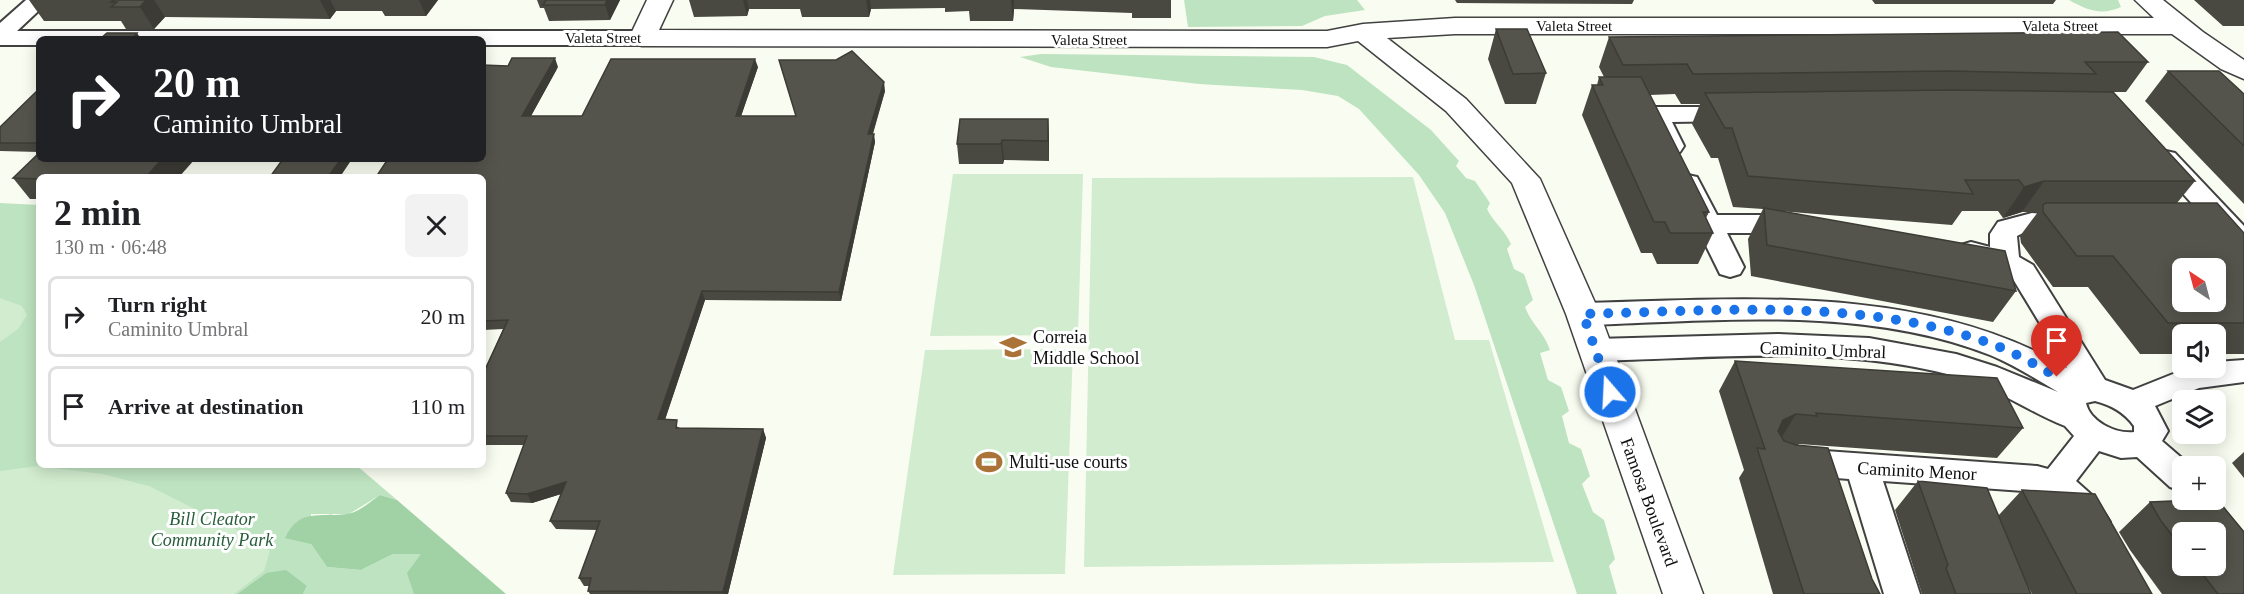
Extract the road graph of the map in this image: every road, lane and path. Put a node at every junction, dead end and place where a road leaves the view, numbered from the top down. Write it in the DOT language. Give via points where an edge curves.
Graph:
graph roads {
  1 [pos="39,0"];
  2 [pos="660,0"];
  3 [pos="2148,0"];
  4 [pos="2177,26"];
  5 [pos="1363,32"];
  6 [pos="0,37"];
  7 [pos="36,37"];
  8 [pos="486,38"];
  9 [pos="642,38"];
  10 [pos="2244,71"];
  11 [pos="1762,113"];
  12 [pos="2146,137"];
  13 [pos="2086,223"];
  14 [pos="2191,223"];
  15 [pos="2225,223"];
  16 [pos="1710,224"];
  17 [pos="1818,226"];
  18 [pos="2244,243"];
  19 [pos="1948,248"];
  20 [pos="2006,262"];
  21 [pos="1730,267"];
  22 [pos="1583,314"];
  23 [pos="1596,350"];
  24 [pos="2244,372"];
  25 [pos="2133,404"];
  26 [pos="2085,408"];
  27 [pos="2144,443"];
  28 [pos="1777,460"];
  29 [pos="1862,468"];
  30 [pos="2172,469"];
  31 [pos="2055,485"];
  32 [pos="2106,545"];
  33 [pos="1683,594"];
  34 [pos="1902,594"];
  1 -- 6 [label="street"];
  2 -- 9 [label="street"];
  3 -- 4 [label="street"];
  4 -- 5 [label="street, Valeta Street" via="1455,26"];
  4 -- 10 [label="street"];
  5 -- 9 [label="street, Valeta Street" via="1327,39 1180,41"];
  5 -- 22 [label="street, Famosa Boulevard" via="1456,105 1525,179"];
  6 -- 7 [label="street, Valeta Street"];
  8 -- 9 [label="street, Valeta Street"];
  11 -- 16 [label="street" via="1656,115"];
  12 -- 15 [label="street"];
  13 -- 20 [label="street" via="2012,226 2003,237"];
  14 -- 15 [label="street"];
  15 -- 18 [label="street"];
  16 -- 17 [label="street"];
  16 -- 21 [label="street"];
  19 -- 20 [label="street"];
  20 -- 26 [label="street" via="2026,277"];
  22 -- 23 [label="street, Famosa Boulevard"];
  22 -- 26 [label="street, Caminito Umbral" via="1791,310 1876,317 1991,344 2028,361"];
  23 -- 26 [label="street, Caminito Umbral" via="1813,346 1859,349 1956,365 2032,394"];
  23 -- 33 [label="street, Famosa Boulevard"];
  24 -- 25 [label="street" via="2195,375"];
  25 -- 26 [label="street" via="2108,392"];
  25 -- 27 [label="street" via="2152,430"];
  26 -- 27 [label="street" via="2121,445"];
  26 -- 31 [label="street"];
  27 -- 30 [label="street"];
  28 -- 29 [label="street, Caminito Menor"];
  29 -- 31 [label="street, Caminito Menor" via="2028,478"];
  29 -- 34 [label="street"];
  31 -- 32 [label="street" via="2082,506"];
}
